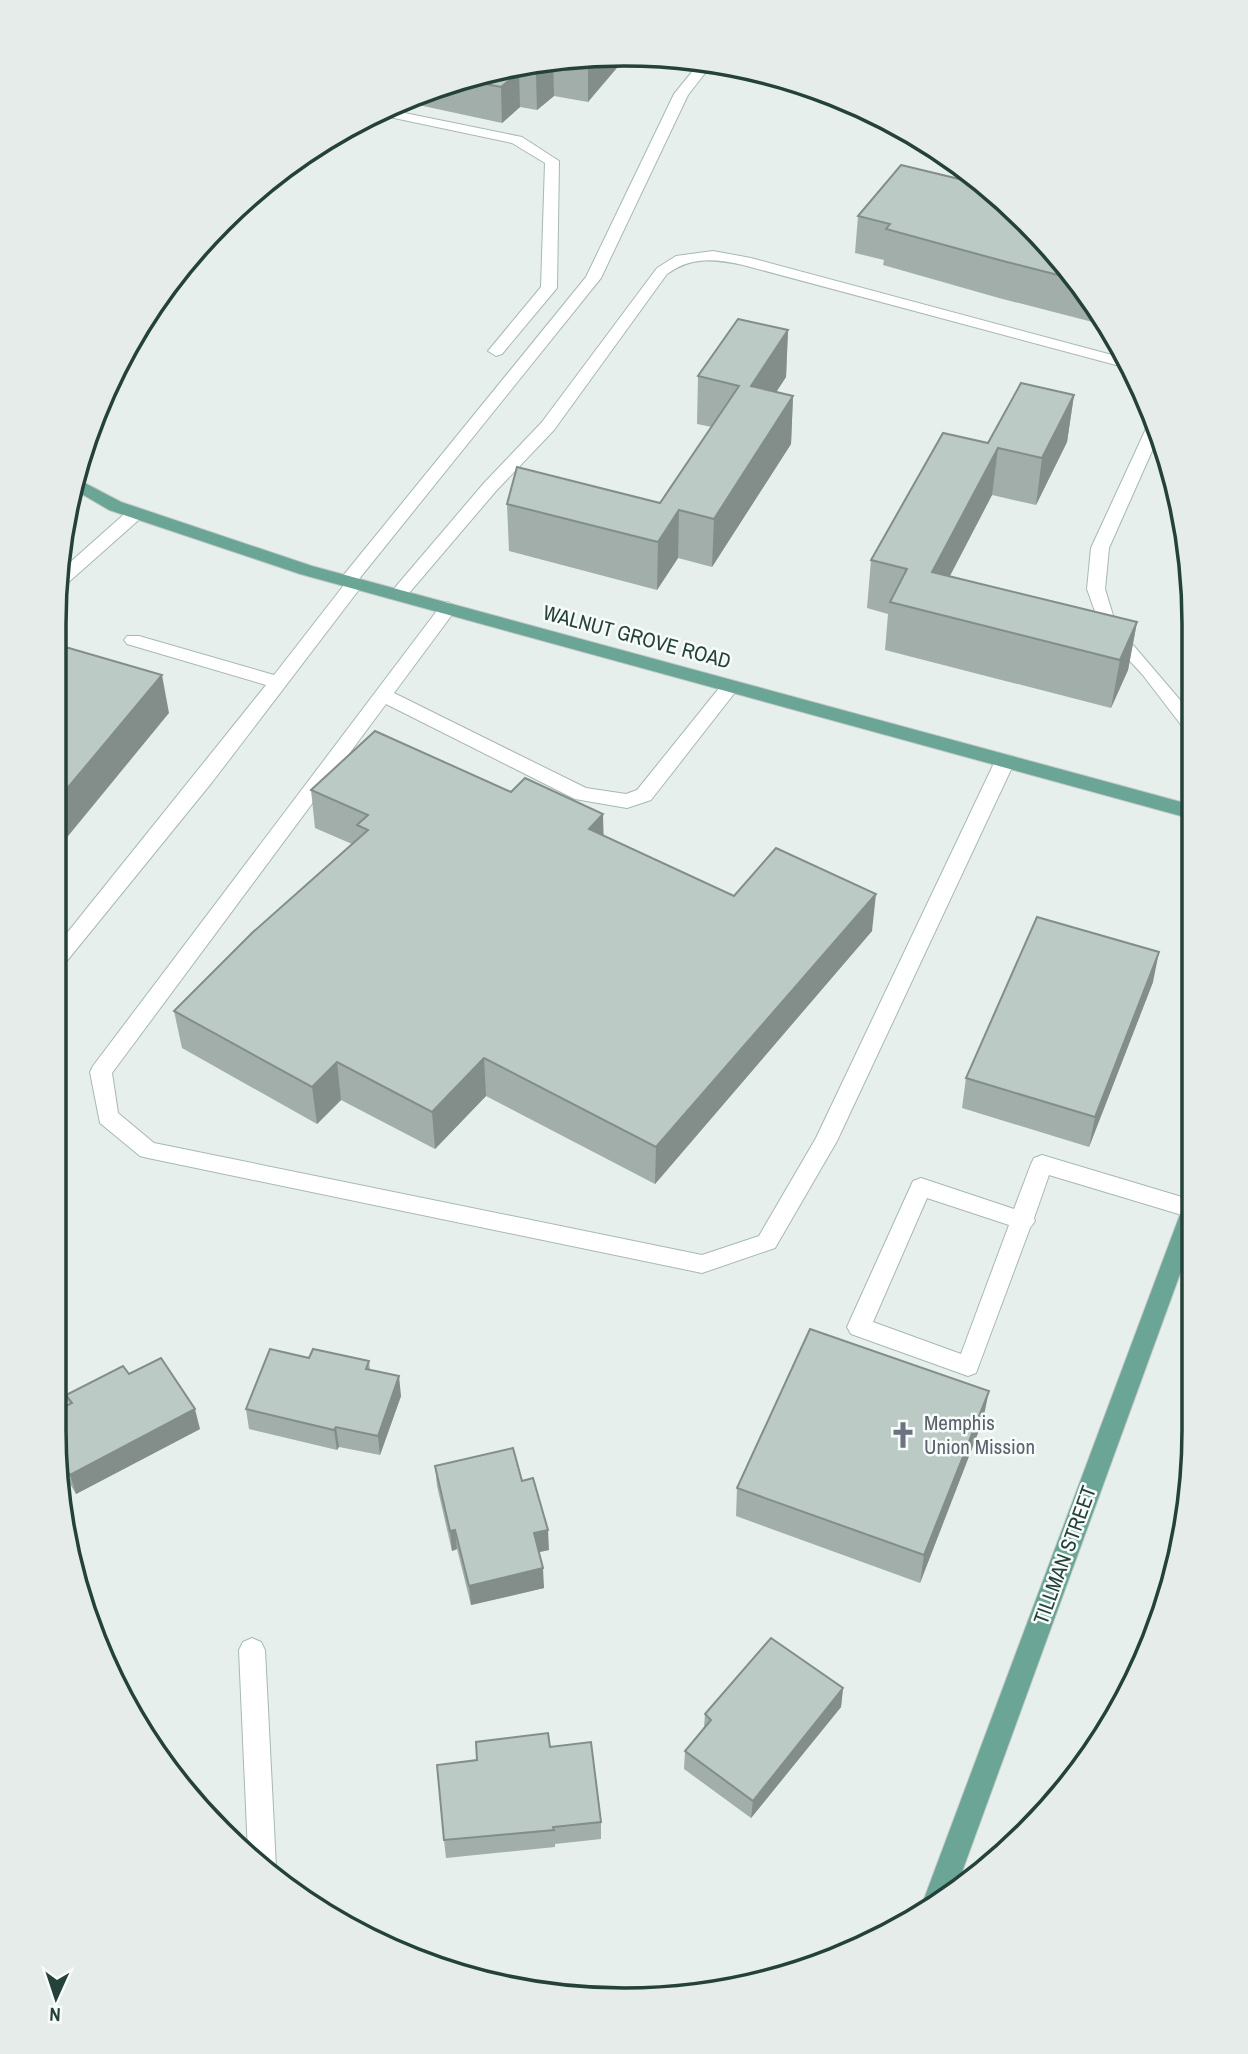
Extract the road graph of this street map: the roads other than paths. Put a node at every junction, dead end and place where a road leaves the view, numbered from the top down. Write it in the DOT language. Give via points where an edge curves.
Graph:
graph roads {
  1 [pos="699,71"];
  2 [pos="397,115"];
  3 [pos="496,351"];
  4 [pos="1116,361"];
  5 [pos="1149,438"];
  6 [pos="83,488"];
  7 [pos="136,513"];
  8 [pos="69,572"];
  9 [pos="352,582"];
  10 [pos="398,595"];
  11 [pos="448,608"];
  12 [pos="132,640"];
  13 [pos="279,683"];
  14 [pos="731,686"];
  15 [pos="384,695"];
  16 [pos="1182,713"];
  17 [pos="1005,761"];
  18 [pos="1182,810"];
  19 [pos="66,948"];
  20 [pos="1182,1207"];
  21 [pos="1024,1221"];
  22 [pos="1182,1237"];
  23 [pos="252,1650"];
  24 [pos="261,1853"];
  25 [pos="943,1887"];
  1 -- 9 [label="street" via="681,94 593,278"];
  2 -- 3 [label="street" via="517,140 552,161 549,288"];
  4 -- 10 [label="street" via="721,255 675,259 548,426"];
  5 -- 16 [label="street" via="1100,548 1096,589 1108,627"];
  6 -- 7 [label="main road, WALNUT GROVE ROAD"];
  7 -- 8 [label="street"];
  7 -- 9 [label="main road, WALNUT GROVE ROAD"];
  9 -- 10 [label="main road, WALNUT GROVE ROAD"];
  9 -- 13 [label="street"];
  10 -- 11 [label="main road, WALNUT GROVE ROAD"];
  11 -- 14 [label="main road, WALNUT GROVE ROAD"];
  11 -- 15 [label="street"];
  12 -- 13 [label="street"];
  13 -- 19 [label="street"];
  14 -- 15 [label="street" via="644,795 627,801 582,794"];
  14 -- 17 [label="main road, WALNUT GROVE ROAD"];
  15 -- 17 [label="street" via="101,1072 108,1117 148,1150 702,1264 767,1242 826,1141"];
  17 -- 18 [label="main road, WALNUT GROVE ROAD"];
  20 -- 21 [label="street" via="1042,1164"];
  21 -- 21 [label="street" via="968,1366 859,1327 921,1187"];
  22 -- 25 [label="main road, TILLMAN STREET"];
  23 -- 24 [label="street"];
}
